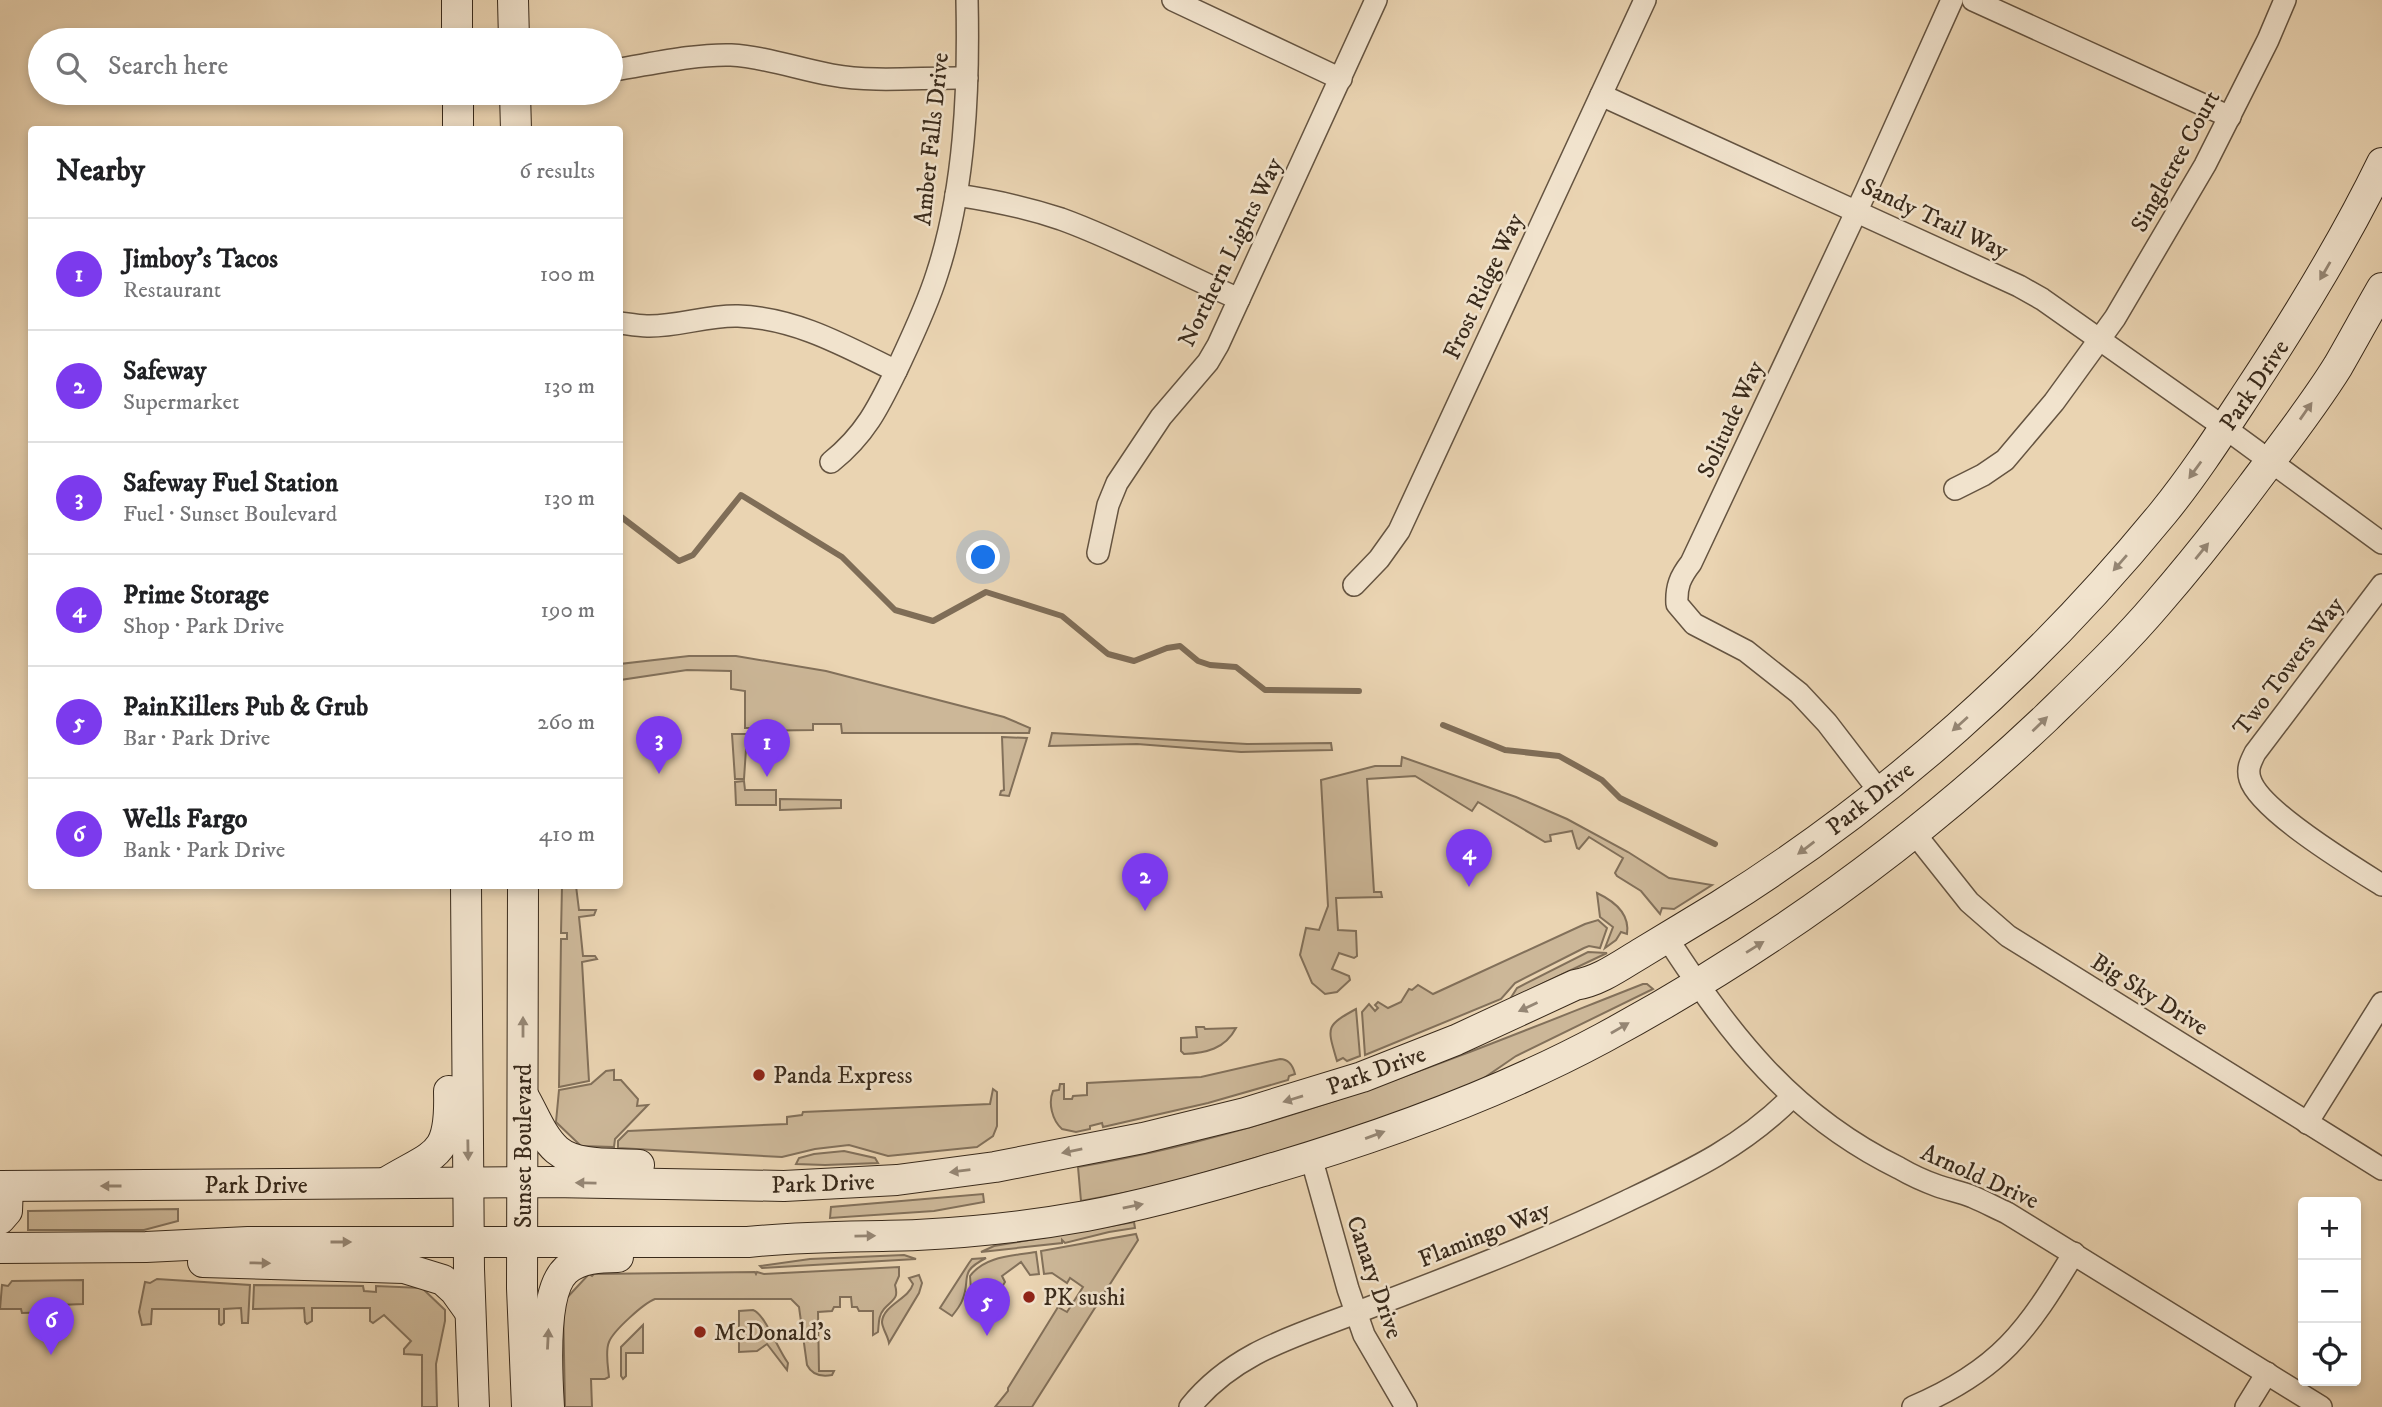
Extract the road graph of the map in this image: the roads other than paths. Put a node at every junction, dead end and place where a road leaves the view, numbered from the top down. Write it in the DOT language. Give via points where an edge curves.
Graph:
graph roads {
  1 [pos="457,0"];
  2 [pos="513,0"];
  3 [pos="967,0"];
  4 [pos="1173,0"];
  5 [pos="1376,0"];
  6 [pos="1645,0"];
  7 [pos="1952,0"];
  8 [pos="1973,0"];
  9 [pos="2284,0"];
  10 [pos="457,28"];
  11 [pos="514,28"];
  12 [pos="623,69"];
  13 [pos="967,78"];
  14 [pos="1341,79"];
  15 [pos="1601,95"];
  16 [pos="458,105"];
  17 [pos="515,105"];
  18 [pos="2230,117"];
  19 [pos="458,126"];
  20 [pos="516,126"];
  21 [pos="2382,163"];
  22 [pos="956,195"];
  23 [pos="1856,210"];
  24 [pos="2382,288"];
  25 [pos="1239,299"];
  26 [pos="623,323"];
  27 [pos="2100,340"];
  28 [pos="896,371"];
  29 [pos="2225,428"];
  30 [pos="831,461"];
  31 [pos="2270,462"];
  32 [pos="1955,489"];
  33 [pos="2382,543"];
  34 [pos="1098,553"];
  35 [pos="1354,585"];
  36 [pos="2382,585"];
  37 [pos="1880,792"];
  38 [pos="1915,834"];
  39 [pos="2382,886"];
  40 [pos="466,889"];
  41 [pos="523,889"];
  42 [pos="1667,938"];
  43 [pos="466,966"];
  44 [pos="1697,983"];
  45 [pos="2382,1003"];
  46 [pos="523,1096"];
  47 [pos="1792,1097"];
  48 [pos="2306,1123"];
  49 [pos="1311,1157"];
  50 [pos="2382,1169"];
  51 [pos="523,1182"];
  52 [pos="468,1184"];
  53 [pos="680,1184"];
  54 [pos="381,1185"];
  55 [pos="4,1186"];
  56 [pos="0,1219"];
  57 [pos="469,1242"];
  58 [pos="522,1242"];
  59 [pos="748,1242"];
  60 [pos="146,1247"];
  61 [pos="0,1248"];
  62 [pos="2074,1253"];
  63 [pos="470,1312"];
  64 [pos="1356,1313"];
  65 [pos="2267,1373"];
  66 [pos="474,1407"];
  67 [pos="527,1407"];
  68 [pos="549,1407"];
  69 [pos="1190,1407"];
  70 [pos="1406,1407"];
  71 [pos="1913,1407"];
  72 [pos="2246,1407"];
  73 [pos="2321,1407"];
  1 -- 10 [label="main road"];
  2 -- 11 [label="main road"];
  3 -- 13 [label="street, Amber Falls Drive"];
  4 -- 14 [label="street"];
  5 -- 14 [label="street, Northern Lights Way"];
  6 -- 15 [label="street, Frost Ridge Way"];
  7 -- 23 [label="street, Solitude Way"];
  8 -- 18 [label="street"];
  9 -- 18 [label="street, Singletree Court"];
  12 -- 13 [label="street" via="729,55 765,58 832,75"];
  13 -- 22 [label="street, Amber Falls Drive"];
  14 -- 25 [label="street, Northern Lights Way"];
  15 -- 23 [label="street, Sandy Trail Way"];
  15 -- 35 [label="street, Frost Ridge Way" via="1399,531"];
  16 -- 19 [label="main road"];
  17 -- 20 [label="main road"];
  18 -- 27 [label="street, Singletree Court" via="2184,204"];
  21 -- 29 [label="main road, Park Drive, one-way" via="2294,323"];
  22 -- 25 [label="street" via="1069,222"];
  22 -- 28 [label="street, Amber Falls Drive" via="937,275"];
  23 -- 27 [label="street, Sandy Trail Way" via="2019,286"];
  23 -- 37 [label="street, Solitude Way" via="1676,592 1677,604 1694,624 1746,651 1799,693"];
  31 -- 24 [label="main road, one-way" via="2338,366"];
  25 -- 34 [label="street, Northern Lights Way" via="1208,362 1168,408 1116,483"];
  26 -- 28 [label="street" via="648,326 740,316 773,321 833,339"];
  27 -- 29 [label="street, Sandy Trail Way"];
  27 -- 32 [label="street, Singletree Court" via="2005,460"];
  28 -- 30 [label="street, Amber Falls Drive" via="873,419 850,447"];
  29 -- 31 [label="street, Sandy Trail Way"];
  29 -- 37 [label="main road, Park Drive, one-way" via="2165,511 2102,583 1969,715"];
  31 -- 33 [label="street, Sandy Trail Way"];
  38 -- 31 [label="main road, one-way" via="2004,758 2091,674 2180,577"];
  36 -- 39 [label="street, Two Towers Way" via="2248,767 2250,782 2276,811"];
  37 -- 42 [label="main road, Park Drive, one-way" via="1782,866"];
  44 -- 38 [label="main road, one-way" via="1815,909"];
  38 -- 48 [label="street, Big Sky Drive" via="1969,902 2008,936"];
  40 -- 43 [label="main road"];
  46 -- 41 [label="main road, Sunset Boulevard, one-way"];
  42 -- 44 [label="street, Arnold Drive"];
  42 -- 53 [label="main road, Park Drive, one-way" via="1591,982 1575,985 1456,1040 1362,1077 1245,1113 995,1167 897,1180 784,1186"];
  43 -- 52 [label="main road, one-way"];
  43 -- 54 [label="main road" via="450,991 450,1121 444,1139 430,1158"];
  44 -- 47 [label="street, Arnold Drive" via="1755,1059"];
  49 -- 44 [label="main road, one-way" via="1515,1080 1601,1039"];
  45 -- 48 [label="street"];
  46 -- 51 [label="main road, Sunset Boulevard"];
  46 -- 53 [label="main road" via="556,1149 588,1161 649,1166"];
  47 -- 62 [label="street, Arnold Drive" via="1858,1146 1935,1185 1995,1207"];
  47 -- 64 [label="street, Flamingo Way" via="1742,1141 1710,1161 1584,1222"];
  48 -- 50 [label="street, Big Sky Drive"];
  59 -- 49 [label="main road, one-way" via="985,1230 1085,1216"];
  49 -- 64 [label="street, Canary Drive"];
  51 -- 52 [label="main road, Park Drive"];
  53 -- 51 [label="main road, Park Drive, one-way"];
  51 -- 58 [label="main road, Sunset Boulevard"];
  52 -- 54 [label="main road, Park Drive"];
  52 -- 57 [label="main road"];
  54 -- 55 [label="main road, Park Drive, one-way"];
  55 -- 56 [label="main road" via="6,1211"];
  57 -- 58 [label="main road"];
  60 -- 57 [label="main road, one-way"];
  57 -- 63 [label="main road"];
  58 -- 59 [label="main road"];
  58 -- 67 [label="main road, Sunset Boulevard"];
  68 -- 59 [label="main road, one-way" via="546,1370 551,1298 566,1269 594,1258 727,1255"];
  60 -- 61 [label="main road"];
  60 -- 63 [label="main road, one-way" via="179,1262 404,1268 443,1280"];
  62 -- 65 [label="street, Arnold Drive"];
  62 -- 71 [label="street" via="2040,1310 2003,1353 1951,1390"];
  63 -- 66 [label="main road"];
  64 -- 69 [label="street, Flamingo Way" via="1260,1350 1220,1376"];
  64 -- 70 [label="street, Canary Drive" via="1379,1364"];
  65 -- 72 [label="street"];
  65 -- 73 [label="street, Arnold Drive"];
}
